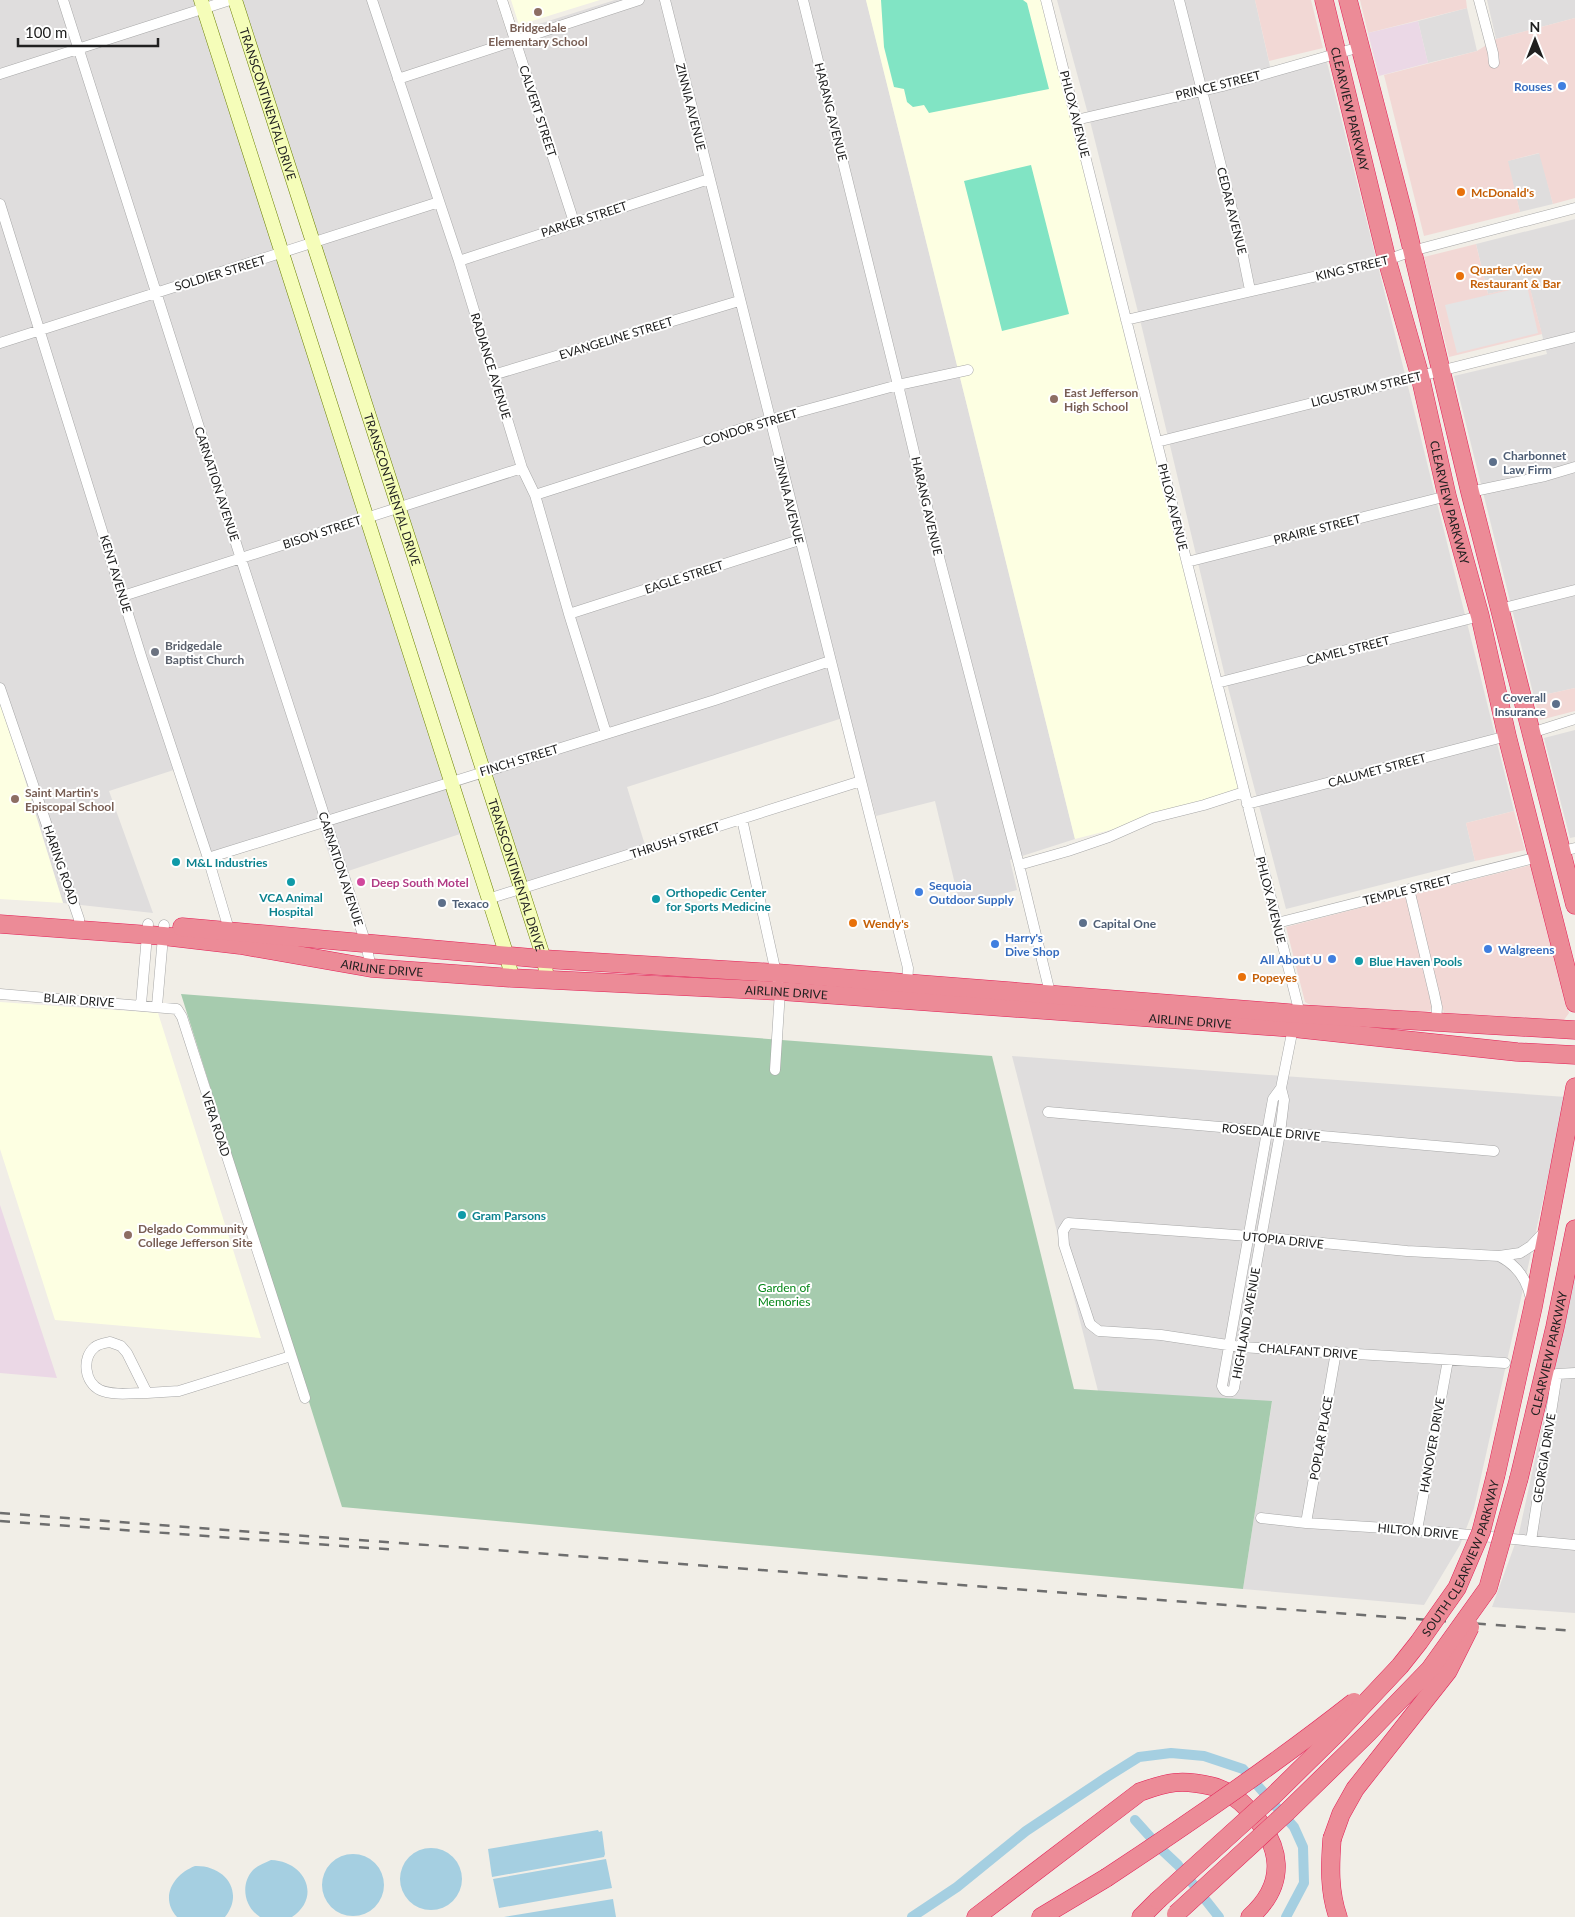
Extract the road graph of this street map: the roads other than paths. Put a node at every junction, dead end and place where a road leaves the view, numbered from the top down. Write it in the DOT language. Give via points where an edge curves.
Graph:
graph roads {
  1 [pos="63,0"];
  2 [pos="230,0"];
  3 [pos="235,0"];
  4 [pos="372,0"];
  5 [pos="502,0"];
  6 [pos="639,0"];
  7 [pos="665,0"];
  8 [pos="803,0"];
  9 [pos="1046,0"];
  10 [pos="1179,0"];
  11 [pos="1324,0"];
  12 [pos="1348,0"];
  13 [pos="1479,0"];
  14 [pos="202,4"];
  15 [pos="514,40"];
  16 [pos="1360,47"];
  17 [pos="79,50"];
  18 [pos="1337,52"];
  19 [pos="1494,63"];
  20 [pos="0,74"];
  21 [pos="398,79"];
  22 [pos="1201,90"];
  23 [pos="1076,120"];
  24 [pos="1384,140"];
  25 [pos="1360,147"];
  26 [pos="710,179"];
  27 [pos="439,202"];
  28 [pos="0,204"];
  29 [pos="1575,208"];
  30 [pos="574,222"];
  31 [pos="314,243"];
  32 [pos="1412,251"];
  33 [pos="281,254"];
  34 [pos="459,260"];
  35 [pos="1387,260"];
  36 [pos="1250,290"];
  37 [pos="156,292"];
  38 [pos="739,301"];
  39 [pos="1126,320"];
  40 [pos="38,330"];
  41 [pos="1575,337"];
  42 [pos="0,343"];
  43 [pos="968,370"];
  44 [pos="1440,370"];
  45 [pos="493,375"];
  46 [pos="1420,376"];
  47 [pos="898,385"];
  48 [pos="769,420"];
  49 [pos="1157,442"];
  50 [pos="1575,467"];
  51 [pos="522,468"];
  52 [pos="1470,492"];
  53 [pos="535,495"];
  54 [pos="1446,496"];
  55 [pos="398,507"];
  56 [pos="366,517"];
  57 [pos="799,540"];
  58 [pos="241,558"];
  59 [pos="1187,562"];
  60 [pos="1575,590"];
  61 [pos="123,596"];
  62 [pos="1500,610"];
  63 [pos="569,614"];
  64 [pos="1480,616"];
  65 [pos="1484,634"];
  66 [pos="830,661"];
  67 [pos="1217,683"];
  68 [pos="0,688"];
  69 [pos="1575,719"];
  70 [pos="606,733"];
  71 [pos="1531,733"];
  72 [pos="1506,736"];
  73 [pos="483,772"];
  74 [pos="861,781"];
  75 [pos="450,782"];
  76 [pos="1244,792"];
  77 [pos="1247,804"];
  78 [pos="742,819"];
  79 [pos="325,821"];
  80 [pos="1568,849"];
  81 [pos="1538,857"];
  82 [pos="208,858"];
  83 [pos="1019,865"];
  84 [pos="522,889"];
  85 [pos="1409,889"];
  86 [pos="488,899"];
  87 [pos="1575,905"];
  88 [pos="0,913"];
  89 [pos="1277,922"];
  90 [pos="0,924"];
  91 [pos="79,924"];
  92 [pos="155,930"];
  93 [pos="230,938"];
  94 [pos="366,944"];
  95 [pos="507,956"];
  96 [pos="544,959"];
  97 [pos="371,968"];
  98 [pos="777,973"];
  99 [pos="512,978"];
  100 [pos="547,979"];
  101 [pos="780,991"];
  102 [pos="906,992"];
  103 [pos="0,994"];
  104 [pos="1051,1003"];
  105 [pos="1575,1003"];
  106 [pos="141,1004"];
  107 [pos="157,1006"];
  108 [pos="1297,1021"];
  109 [pos="1436,1023"];
  110 [pos="1575,1030"];
  111 [pos="1575,1055"];
  112 [pos="774,1070"];
  113 [pos="1575,1087"];
  114 [pos="1281,1088"];
  115 [pos="1048,1112"];
  116 [pos="1267,1132"];
  117 [pos="1280,1133"];
  118 [pos="1494,1152"];
  119 [pos="1068,1223"];
  120 [pos="1549,1227"];
  121 [pos="1249,1236"];
  122 [pos="1261,1238"];
  123 [pos="1574,1242"];
  124 [pos="1499,1256"];
  125 [pos="1533,1307"];
  126 [pos="1229,1345"];
  127 [pos="1241,1347"];
  128 [pos="1336,1352"];
  129 [pos="291,1356"];
  130 [pos="1448,1360"];
  131 [pos="1505,1363"];
  132 [pos="1575,1373"];
  133 [pos="147,1393"];
  134 [pos="305,1398"];
  135 [pos="1518,1478"];
  136 [pos="1261,1518"];
  137 [pos="1306,1523"];
  138 [pos="1417,1530"];
  139 [pos="1531,1541"];
  140 [pos="1575,1545"];
  141 [pos="1488,1588"];
  142 [pos="1400,1666"];
  143 [pos="1174,1915"];
  144 [pos="976,1917"];
  145 [pos="1041,1917"];
  146 [pos="1140,1917"];
  147 [pos="1250,1917"];
  148 [pos="1338,1917"];
  1 -- 17 [label="street, CARNATION AVENUE"];
  2 -- 14 [label="street"];
  3 -- 31 [label="street, TRANSCONTINENTAL DRIVE"];
  4 -- 21 [label="street, RADIANCE AVENUE"];
  5 -- 15 [label="street, CALVERT STREET"];
  6 -- 15 [label="street"];
  7 -- 26 [label="street, ZINNIA AVENUE"];
  8 -- 47 [label="street, HARANG AVENUE"];
  9 -- 23 [label="street, PHLOX AVENUE"];
  10 -- 22 [label="street"];
  11 -- 18 [label="highway, CLEARVIEW PARKWAY"];
  12 -- 16 [label="highway, CLEARVIEW PARKWAY"];
  13 -- 19 [label="street"];
  14 -- 17 [label="street"];
  14 -- 33 [label="street"];
  15 -- 21 [label="street"];
  15 -- 30 [label="street, CALVERT STREET"];
  16 -- 18 [label="street, PRINCE STREET"];
  16 -- 24 [label="highway, CLEARVIEW PARKWAY"];
  17 -- 20 [label="street"];
  17 -- 37 [label="street, CARNATION AVENUE"];
  18 -- 22 [label="street, PRINCE STREET"];
  18 -- 25 [label="highway, CLEARVIEW PARKWAY"];
  21 -- 27 [label="street, RADIANCE AVENUE"];
  22 -- 23 [label="street, PRINCE STREET"];
  22 -- 36 [label="street, CEDAR AVENUE"];
  23 -- 39 [label="street, PHLOX AVENUE"];
  24 -- 25 [label="highway"];
  24 -- 32 [label="highway, CLEARVIEW PARKWAY"];
  25 -- 35 [label="highway, CLEARVIEW PARKWAY"];
  26 -- 30 [label="street, PARKER STREET"];
  26 -- 38 [label="street, ZINNIA AVENUE"];
  27 -- 31 [label="street, SOLDIER STREET"];
  27 -- 34 [label="street, RADIANCE AVENUE"];
  28 -- 40 [label="street, KENT AVENUE"];
  29 -- 32 [label="street, KING STREET"];
  30 -- 34 [label="street, PARKER STREET"];
  31 -- 33 [label="street, SOLDIER STREET"];
  31 -- 55 [label="street, TRANSCONTINENTAL DRIVE"];
  32 -- 35 [label="street, KING STREET"];
  32 -- 44 [label="highway, CLEARVIEW PARKWAY"];
  33 -- 37 [label="street, SOLDIER STREET"];
  33 -- 56 [label="street"];
  34 -- 45 [label="street, RADIANCE AVENUE"];
  35 -- 36 [label="street, KING STREET"];
  35 -- 46 [label="highway, CLEARVIEW PARKWAY"];
  36 -- 39 [label="street, KING STREET"];
  37 -- 40 [label="street, SOLDIER STREET"];
  37 -- 58 [label="street, CARNATION AVENUE"];
  38 -- 45 [label="street, EVANGELINE STREET"];
  38 -- 48 [label="street, ZINNIA AVENUE"];
  39 -- 49 [label="street, PHLOX AVENUE"];
  40 -- 42 [label="street, SOLDIER STREET"];
  40 -- 61 [label="street, KENT AVENUE"];
  41 -- 44 [label="street, LIGUSTRUM STREET"];
  43 -- 47 [label="street, CONDOR STREET"];
  44 -- 46 [label="street, LIGUSTRUM STREET"];
  44 -- 52 [label="highway, CLEARVIEW PARKWAY"];
  45 -- 51 [label="street, RADIANCE AVENUE"];
  46 -- 49 [label="street, LIGUSTRUM STREET"];
  46 -- 54 [label="highway, CLEARVIEW PARKWAY"];
  47 -- 48 [label="street, CONDOR STREET"];
  47 -- 83 [label="street, HARANG AVENUE"];
  48 -- 53 [label="street, CONDOR STREET"];
  48 -- 57 [label="street, ZINNIA AVENUE"];
  49 -- 59 [label="street, PHLOX AVENUE"];
  50 -- 52 [label="street"];
  51 -- 53 [label="street, RADIANCE AVENUE"];
  51 -- 55 [label="street, BISON STREET"];
  52 -- 62 [label="highway, CLEARVIEW PARKWAY"];
  53 -- 63 [label="street, RADIANCE AVENUE"];
  54 -- 59 [label="street, PRAIRIE STREET"];
  54 -- 64 [label="highway, CLEARVIEW PARKWAY"];
  55 -- 56 [label="street, BISON STREET"];
  55 -- 73 [label="street, TRANSCONTINENTAL DRIVE"];
  56 -- 58 [label="street, BISON STREET"];
  56 -- 75 [label="street"];
  57 -- 63 [label="street, EAGLE STREET"];
  57 -- 66 [label="street, ZINNIA AVENUE"];
  58 -- 61 [label="street, BISON STREET"];
  58 -- 79 [label="street, CARNATION AVENUE"];
  59 -- 67 [label="street, PHLOX AVENUE"];
  60 -- 62 [label="street"];
  61 -- 82 [label="street, KENT AVENUE"];
  62 -- 71 [label="highway, CLEARVIEW PARKWAY"];
  63 -- 70 [label="street, RADIANCE AVENUE"];
  64 -- 65 [label="highway, CLEARVIEW PARKWAY"];
  64 -- 67 [label="street, CAMEL STREET"];
  65 -- 71 [label="highway" via="1496,650 1515,727 1520,733"];
  65 -- 72 [label="highway, CLEARVIEW PARKWAY"];
  66 -- 70 [label="street, FINCH STREET"];
  66 -- 74 [label="street, ZINNIA AVENUE"];
  67 -- 76 [label="street, PHLOX AVENUE"];
  68 -- 91 [label="street, HARING ROAD"];
  69 -- 71 [label="street"];
  70 -- 73 [label="street, FINCH STREET"];
  71 -- 80 [label="highway, CLEARVIEW PARKWAY"];
  72 -- 77 [label="street, CALUMET STREET"];
  72 -- 81 [label="highway, CLEARVIEW PARKWAY"];
  73 -- 75 [label="street, FINCH STREET"];
  73 -- 84 [label="street, TRANSCONTINENTAL DRIVE"];
  74 -- 78 [label="street, THRUSH STREET"];
  74 -- 102 [label="street, ZINNIA AVENUE" via="908,968"];
  75 -- 79 [label="street, FINCH STREET"];
  75 -- 86 [label="street"];
  76 -- 77 [label="street, PHLOX AVENUE"];
  76 -- 83 [label="street" via="1152,818 1109,837"];
  77 -- 89 [label="street, PHLOX AVENUE"];
  78 -- 84 [label="street, THRUSH STREET"];
  78 -- 98 [label="street"];
  79 -- 82 [label="street, FINCH STREET"];
  79 -- 94 [label="street, CARNATION AVENUE"];
  80 -- 87 [label="highway, CLEARVIEW PARKWAY"];
  81 -- 85 [label="street, TEMPLE STREET"];
  81 -- 105 [label="highway, CLEARVIEW PARKWAY"];
  82 -- 93 [label="street, KENT AVENUE"];
  83 -- 104 [label="street, HARANG AVENUE"];
  84 -- 86 [label="street, THRUSH STREET"];
  84 -- 96 [label="street, TRANSCONTINENTAL DRIVE"];
  85 -- 89 [label="street, TEMPLE STREET"];
  85 -- 109 [label="street" via="1437,1007"];
  86 -- 95 [label="street"];
  88 -- 91 [label="highway, AIRLINE DRIVE"];
  89 -- 108 [label="street, PHLOX AVENUE"];
  90 -- 91 [label="highway, AIRLINE DRIVE"];
  91 -- 92 [label="highway, AIRLINE DRIVE"];
  92 -- 93 [label="highway, AIRLINE DRIVE"];
  92 -- 106 [label="street"];
  92 -- 107 [label="street"];
  93 -- 94 [label="highway, AIRLINE DRIVE"];
  93 -- 97 [label="highway, AIRLINE DRIVE"];
  94 -- 95 [label="highway, AIRLINE DRIVE"];
  94 -- 97 [label="street, CARNATION AVENUE"];
  95 -- 96 [label="highway, AIRLINE DRIVE"];
  95 -- 99 [label="street"];
  96 -- 98 [label="highway, AIRLINE DRIVE"];
  96 -- 100 [label="street, TRANSCONTINENTAL DRIVE"];
  97 -- 99 [label="highway, AIRLINE DRIVE"];
  98 -- 101 [label="street"];
  98 -- 102 [label="highway, AIRLINE DRIVE"];
  99 -- 100 [label="highway, AIRLINE DRIVE"];
  100 -- 101 [label="highway, AIRLINE DRIVE"];
  101 -- 102 [label="highway, AIRLINE DRIVE"];
  101 -- 112 [label="street"];
  102 -- 104 [label="highway, AIRLINE DRIVE"];
  103 -- 106 [label="street, BLAIR DRIVE"];
  104 -- 108 [label="highway, AIRLINE DRIVE"];
  106 -- 107 [label="street, BLAIR DRIVE"];
  107 -- 129 [label="street, VERA ROAD" via="177,1009 182,1018"];
  108 -- 109 [label="highway, AIRLINE DRIVE"];
  108 -- 111 [label="highway, AIRLINE DRIVE" via="1517,1052"];
  108 -- 114 [label="street, HIGHLAND AVENUE"];
  109 -- 110 [label="highway, AIRLINE DRIVE"];
  113 -- 120 [label="highway, SOUTH CLEARVIEW PARKWAY"];
  114 -- 116 [label="street, HIGHLAND AVENUE" via="1273,1099"];
  114 -- 117 [label="street, HIGHLAND AVENUE" via="1284,1100"];
  115 -- 116 [label="street, ROSEDALE DRIVE"];
  116 -- 117 [label="street, ROSEDALE DRIVE"];
  116 -- 121 [label="street, HIGHLAND AVENUE"];
  117 -- 118 [label="street, ROSEDALE DRIVE"];
  117 -- 122 [label="street, HIGHLAND AVENUE"];
  119 -- 121 [label="street, UTOPIA DRIVE"];
  119 -- 126 [label="street, CHALFANT DRIVE" via="1063,1231 1064,1245 1084,1311 1090,1324 1100,1332"];
  120 -- 124 [label="street, UTOPIA DRIVE" via="1520,1253"];
  120 -- 125 [label="highway, SOUTH CLEARVIEW PARKWAY"];
  121 -- 122 [label="street, UTOPIA DRIVE"];
  121 -- 126 [label="street, HIGHLAND AVENUE"];
  122 -- 124 [label="street, UTOPIA DRIVE"];
  122 -- 127 [label="street, HIGHLAND AVENUE"];
  123 -- 135 [label="highway, CLEARVIEW PARKWAY"];
  124 -- 125 [label="street" via="1510,1261 1523,1275"];
  125 -- 142 [label="highway, SOUTH CLEARVIEW PARKWAY, bridge" via="1481,1532 1457,1588"];
  126 -- 127 [label="street, CHALFANT DRIVE"];
  126 -- 127 [label="street, HIGHLAND AVENUE" via="1222,1386 1227,1392 1234,1388"];
  127 -- 128 [label="street, CHALFANT DRIVE"];
  128 -- 130 [label="street, CHALFANT DRIVE"];
  128 -- 137 [label="street, POPLAR PLACE"];
  129 -- 133 [label="street" via="179,1391"];
  129 -- 134 [label="street"];
  130 -- 131 [label="street, CHALFANT DRIVE"];
  130 -- 138 [label="street, HANOVER DRIVE"];
  132 -- 139 [label="street, GEORGIA DRIVE" via="1557,1374"];
  133 -- 133 [label="street" via="112,1393 92,1385 86,1367 95,1347 110,1342 121,1346"];
  135 -- 141 [label="highway, SOUTH CLEARVIEW PARKWAY, bridge"];
  136 -- 137 [label="street, HILTON DRIVE"];
  137 -- 138 [label="street, HILTON DRIVE"];
  138 -- 139 [label="street, HILTON DRIVE"];
  139 -- 140 [label="street, HILTON DRIVE"];
  141 -- 143 [label="highway, SOUTH CLEARVIEW PARKWAY, bridge" via="1430,1669 1287,1812"];
  141 -- 148 [label="highway, bridge" via="1448,1671 1355,1789 1341,1814 1332,1839 1330,1870 1333,1904"];
  142 -- 145 [label="highway, bridge" via="1201,1816"];
  142 -- 146 [label="highway, SOUTH CLEARVIEW PARKWAY, bridge" via="1274,1795"];
  144 -- 147 [label="highway" via="1140,1792 1166,1783 1186,1782 1213,1786 1241,1802 1263,1824 1274,1847 1276,1872 1272,1888"];
}
